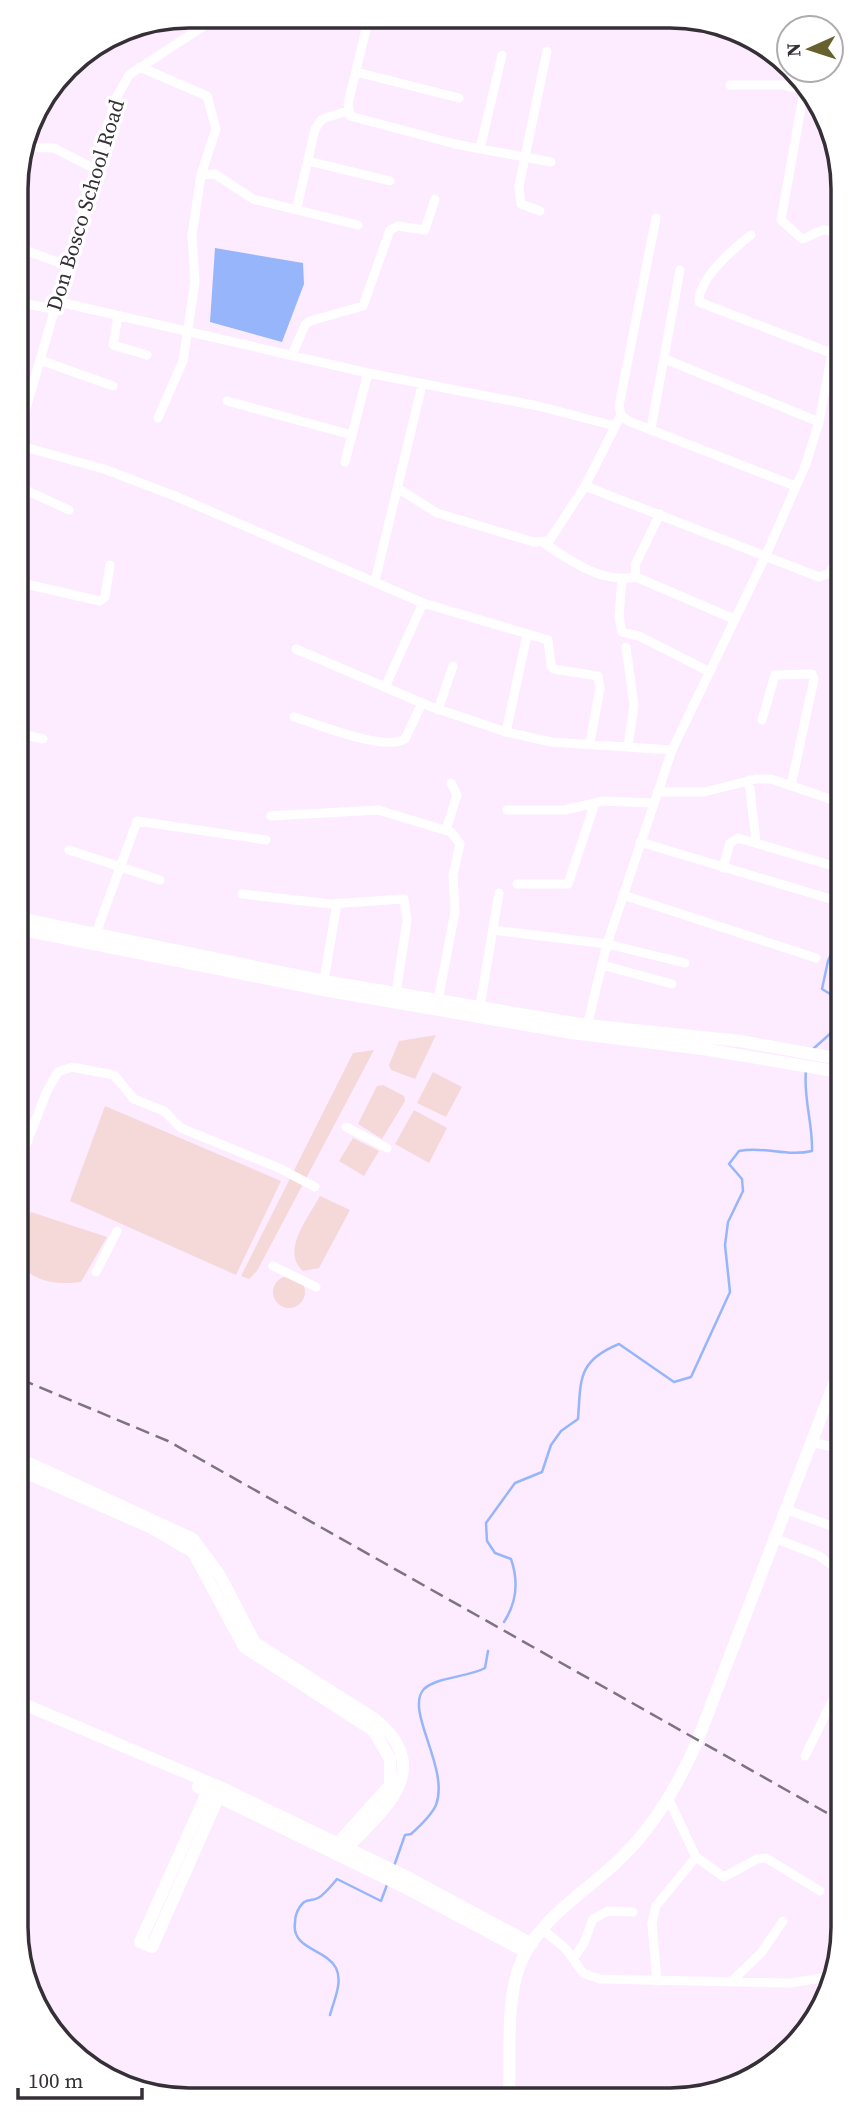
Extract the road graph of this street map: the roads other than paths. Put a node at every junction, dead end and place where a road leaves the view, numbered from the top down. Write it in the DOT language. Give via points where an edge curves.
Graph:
graph roads {
  1 [pos="200,28"];
  2 [pos="366,28"];
  3 [pos="547,51"];
  4 [pos="502,55"];
  5 [pos="140,67"];
  6 [pos="356,72"];
  7 [pos="730,85"];
  8 [pos="796,88"];
  9 [pos="458,98"];
  10 [pos="803,98"];
  11 [pos="347,111"];
  12 [pos="33,147"];
  13 [pos="480,149"];
  14 [pos="524,158"];
  15 [pos="308,161"];
  16 [pos="551,162"];
  17 [pos="95,169"];
  18 [pos="201,175"];
  19 [pos="390,181"];
  20 [pos="435,199"];
  21 [pos="297,207"];
  22 [pos="540,211"];
  23 [pos="656,218"];
  24 [pos="358,225"];
  25 [pos="831,232"];
  26 [pos="751,235"];
  27 [pos="28,251"];
  28 [pos="66,265"];
  29 [pos="680,270"];
  30 [pos="28,303"];
  31 [pos="54,305"];
  32 [pos="118,316"];
  33 [pos="188,332"];
  34 [pos="831,353"];
  35 [pos="148,355"];
  36 [pos="292,355"];
  37 [pos="665,359"];
  38 [pos="40,360"];
  39 [pos="368,373"];
  40 [pos="422,385"];
  41 [pos="113,386"];
  42 [pos="227,401"];
  43 [pos="28,403"];
  44 [pos="621,415"];
  45 [pos="158,418"];
  46 [pos="819,422"];
  47 [pos="615,426"];
  48 [pos="651,429"];
  49 [pos="352,435"];
  50 [pos="28,446"];
  51 [pos="345,462"];
  52 [pos="584,486"];
  53 [pos="795,486"];
  54 [pos="399,489"];
  55 [pos="28,491"];
  56 [pos="69,510"];
  57 [pos="660,514"];
  58 [pos="544,543"];
  59 [pos="765,557"];
  60 [pos="110,565"];
  61 [pos="831,571"];
  62 [pos="636,577"];
  63 [pos="622,579"];
  64 [pos="375,581"];
  65 [pos="28,585"];
  66 [pos="424,603"];
  67 [pos="734,619"];
  68 [pos="527,635"];
  69 [pos="626,647"];
  70 [pos="296,649"];
  71 [pos="453,666"];
  72 [pos="710,672"];
  73 [pos="385,687"];
  74 [pos="422,703"];
  75 [pos="438,709"];
  76 [pos="294,717"];
  77 [pos="762,720"];
  78 [pos="506,732"];
  79 [pos="28,735"];
  80 [pos="43,739"];
  81 [pos="590,743"];
  82 [pos="628,746"];
  83 [pos="672,750"];
  84 [pos="749,780"];
  85 [pos="451,783"];
  86 [pos="791,786"];
  87 [pos="657,792"];
  88 [pos="831,799"];
  89 [pos="595,803"];
  90 [pos="652,803"];
  91 [pos="507,810"];
  92 [pos="271,816"];
  93 [pos="446,830"];
  94 [pos="266,840"];
  95 [pos="640,842"];
  96 [pos="756,842"];
  97 [pos="69,850"];
  98 [pos="831,865"];
  99 [pos="121,867"];
  100 [pos="723,868"];
  101 [pos="160,880"];
  102 [pos="517,884"];
  103 [pos="499,893"];
  104 [pos="242,894"];
  105 [pos="623,895"];
  106 [pos="831,899"];
  107 [pos="337,903"];
  108 [pos="28,920"];
  109 [pos="494,930"];
  110 [pos="28,931"];
  111 [pos="95,936"];
  112 [pos="607,944"];
  113 [pos="816,958"];
  114 [pos="685,962"];
  115 [pos="602,965"];
  116 [pos="324,981"];
  117 [pos="672,984"];
  118 [pos="396,993"];
  119 [pos="438,1000"];
  120 [pos="480,1006"];
  121 [pos="586,1030"];
  122 [pos="831,1060"];
  123 [pos="818,1061"];
  124 [pos="831,1068"];
  125 [pos="346,1127"];
  126 [pos="28,1140"];
  127 [pos="387,1147"];
  128 [pos="315,1186"];
  129 [pos="117,1231"];
  130 [pos="273,1266"];
  131 [pos="96,1272"];
  132 [pos="316,1287"];
  133 [pos="831,1391"];
  134 [pos="811,1442"];
  135 [pos="831,1447"];
  136 [pos="28,1463"];
  137 [pos="28,1474"];
  138 [pos="785,1509"];
  139 [pos="831,1526"];
  140 [pos="774,1538"];
  141 [pos="831,1565"];
  142 [pos="831,1703"];
  143 [pos="28,1706"];
  144 [pos="28,1715"];
  145 [pos="805,1756"];
  146 [pos="215,1790"];
  147 [pos="669,1800"];
  148 [pos="339,1849"];
  149 [pos="696,1857"];
  150 [pos="820,1891"];
  151 [pos="633,1912"];
  152 [pos="783,1921"];
  153 [pos="543,1930"];
  154 [pos="529,1948"];
  155 [pos="573,1959"];
  156 [pos="822,1978"];
  157 [pos="657,1980"];
  158 [pos="731,1982"];
  159 [pos="509,2088"];
  1 -- 5 [label="street, Don Bosco School Road"];
  2 -- 6 [label="street"];
  3 -- 14 [label="street"];
  4 -- 13 [label="street"];
  5 -- 17 [label="street, Don Bosco School Road" via="125,80 115,100"];
  5 -- 18 [label="street" via="207,96 216,129"];
  6 -- 9 [label="street"];
  6 -- 11 [label="street"];
  7 -- 8 [label="street"];
  10 -- 25 [label="street" via="781,220 802,239 819,229"];
  11 -- 13 [label="street" via="354,118"];
  11 -- 15 [label="street" via="322,119"];
  12 -- 17 [label="street" via="54,148"];
  13 -- 14 [label="street"];
  14 -- 16 [label="street"];
  14 -- 22 [label="street" via="519,201"];
  15 -- 19 [label="street"];
  15 -- 21 [label="street"];
  17 -- 28 [label="street, Don Bosco School Road"];
  18 -- 21 [label="street" via="215,174 253,199"];
  18 -- 33 [label="street" via="192,236 195,282"];
  20 -- 36 [label="street" via="425,230 398,226 390,230 363,306 310,321"];
  21 -- 24 [label="street"];
  23 -- 44 [label="street"];
  26 -- 34 [label="street" via="723,259 699,302"];
  27 -- 28 [label="street"];
  28 -- 31 [label="street, Don Bosco School Road"];
  29 -- 37 [label="street"];
  30 -- 31 [label="street"];
  31 -- 32 [label="street"];
  31 -- 38 [label="street, Don Bosco School Road"];
  32 -- 33 [label="street"];
  32 -- 35 [label="street" via="114,345"];
  33 -- 36 [label="street"];
  33 -- 45 [label="street" via="180,374"];
  34 -- 46 [label="street"];
  36 -- 39 [label="street"];
  37 -- 46 [label="street"];
  37 -- 48 [label="street"];
  38 -- 41 [label="street"];
  38 -- 43 [label="street, Don Bosco School Road"];
  39 -- 40 [label="street"];
  39 -- 49 [label="street"];
  40 -- 47 [label="street" via="538,405"];
  40 -- 54 [label="street"];
  42 -- 49 [label="street"];
  44 -- 47 [label="street"];
  44 -- 48 [label="street"];
  46 -- 53 [label="street"];
  47 -- 52 [label="street"];
  48 -- 53 [label="street"];
  49 -- 51 [label="street"];
  50 -- 64 [label="street" via="104,468"];
  52 -- 57 [label="street"];
  52 -- 58 [label="street" via="554,537"];
  53 -- 59 [label="street"];
  54 -- 58 [label="street" via="437,513"];
  54 -- 64 [label="street"];
  55 -- 56 [label="street"];
  57 -- 59 [label="street"];
  57 -- 62 [label="street" via="635,565"];
  58 -- 63 [label="street" via="580,565"];
  59 -- 61 [label="street" via="823,577"];
  59 -- 67 [label="street"];
  60 -- 65 [label="street" via="105,597 100,601"];
  62 -- 63 [label="street"];
  62 -- 67 [label="street"];
  63 -- 72 [label="street" via="622,632"];
  64 -- 66 [label="street"];
  66 -- 68 [label="street"];
  66 -- 73 [label="street"];
  67 -- 72 [label="street"];
  68 -- 78 [label="street"];
  68 -- 81 [label="street" via="550,641 554,669 598,676"];
  69 -- 82 [label="street" via="634,705"];
  70 -- 73 [label="street"];
  71 -- 75 [label="street"];
  72 -- 83 [label="street"];
  73 -- 74 [label="street"];
  74 -- 75 [label="street"];
  74 -- 76 [label="street" via="400,742 366,739"];
  75 -- 78 [label="street"];
  77 -- 86 [label="street" via="775,675 812,674"];
  78 -- 81 [label="street" via="551,742"];
  79 -- 80 [label="street"];
  81 -- 82 [label="street"];
  82 -- 83 [label="street"];
  83 -- 87 [label="street"];
  84 -- 86 [label="street" via="771,779"];
  84 -- 87 [label="street" via="704,792"];
  84 -- 96 [label="street"];
  85 -- 93 [label="street" via="457,795"];
  86 -- 88 [label="street"];
  87 -- 90 [label="street"];
  89 -- 90 [label="street"];
  89 -- 91 [label="street" via="557,811"];
  89 -- 102 [label="street" via="568,884"];
  90 -- 95 [label="street"];
  92 -- 93 [label="street" via="378,810"];
  93 -- 119 [label="street" via="460,844 453,875 455,912"];
  94 -- 99 [label="street" via="137,821"];
  95 -- 100 [label="street"];
  95 -- 105 [label="street"];
  96 -- 98 [label="street"];
  96 -- 100 [label="street" via="734,839"];
  97 -- 99 [label="street"];
  99 -- 101 [label="street"];
  99 -- 111 [label="street"];
  100 -- 106 [label="street"];
  103 -- 109 [label="street"];
  104 -- 107 [label="street"];
  105 -- 112 [label="street"];
  105 -- 113 [label="street"];
  107 -- 116 [label="street"];
  107 -- 118 [label="street" via="404,900 407,921"];
  108 -- 111 [label="street"];
  109 -- 112 [label="street"];
  109 -- 120 [label="street"];
  110 -- 121 [label="street" via="245,977"];
  111 -- 116 [label="street"];
  112 -- 114 [label="street"];
  112 -- 115 [label="street"];
  115 -- 117 [label="street"];
  115 -- 121 [label="street"];
  116 -- 118 [label="street"];
  118 -- 119 [label="street"];
  119 -- 120 [label="street"];
  120 -- 121 [label="street"];
  121 -- 123 [label="street"];
  122 -- 123 [label="street"];
  123 -- 124 [label="street"];
  125 -- 127 [label="street"];
  126 -- 128 [label="street" via="58,1072 72,1067 114,1074 134,1099 164,1111 181,1128"];
  129 -- 131 [label="street"];
  130 -- 132 [label="street"];
  133 -- 134 [label="street"];
  134 -- 135 [label="street"];
  134 -- 138 [label="street"];
  136 -- 148 [label="street" via="193,1539 219,1574 255,1643 391,1732 404,1769 399,1792"];
  137 -- 148 [label="street" via="152,1528 193,1552 244,1647 374,1731 390,1759 390,1785"];
  138 -- 139 [label="street"];
  138 -- 140 [label="street"];
  140 -- 141 [label="street"];
  140 -- 147 [label="street" via="697,1742"];
  142 -- 145 [label="street"];
  143 -- 146 [label="street"];
  144 -- 146 [label="street"];
  146 -- 146 [label="street" via="140,1942 152,1947"];
  146 -- 148 [label="street"];
  147 -- 149 [label="street"];
  147 -- 153 [label="street" via="631,1847"];
  148 -- 154 [label="street"];
  149 -- 150 [label="street" via="724,1877 766,1858"];
  149 -- 157 [label="street" via="656,1906 652,1923"];
  151 -- 155 [label="street" via="608,1911 593,1919"];
  152 -- 158 [label="street" via="761,1953"];
  153 -- 154 [label="street"];
  153 -- 155 [label="street"];
  154 -- 159 [label="street" via="515,1985"];
  155 -- 157 [label="street" via="591,1977"];
  156 -- 158 [label="street"];
  157 -- 158 [label="street"];
}
